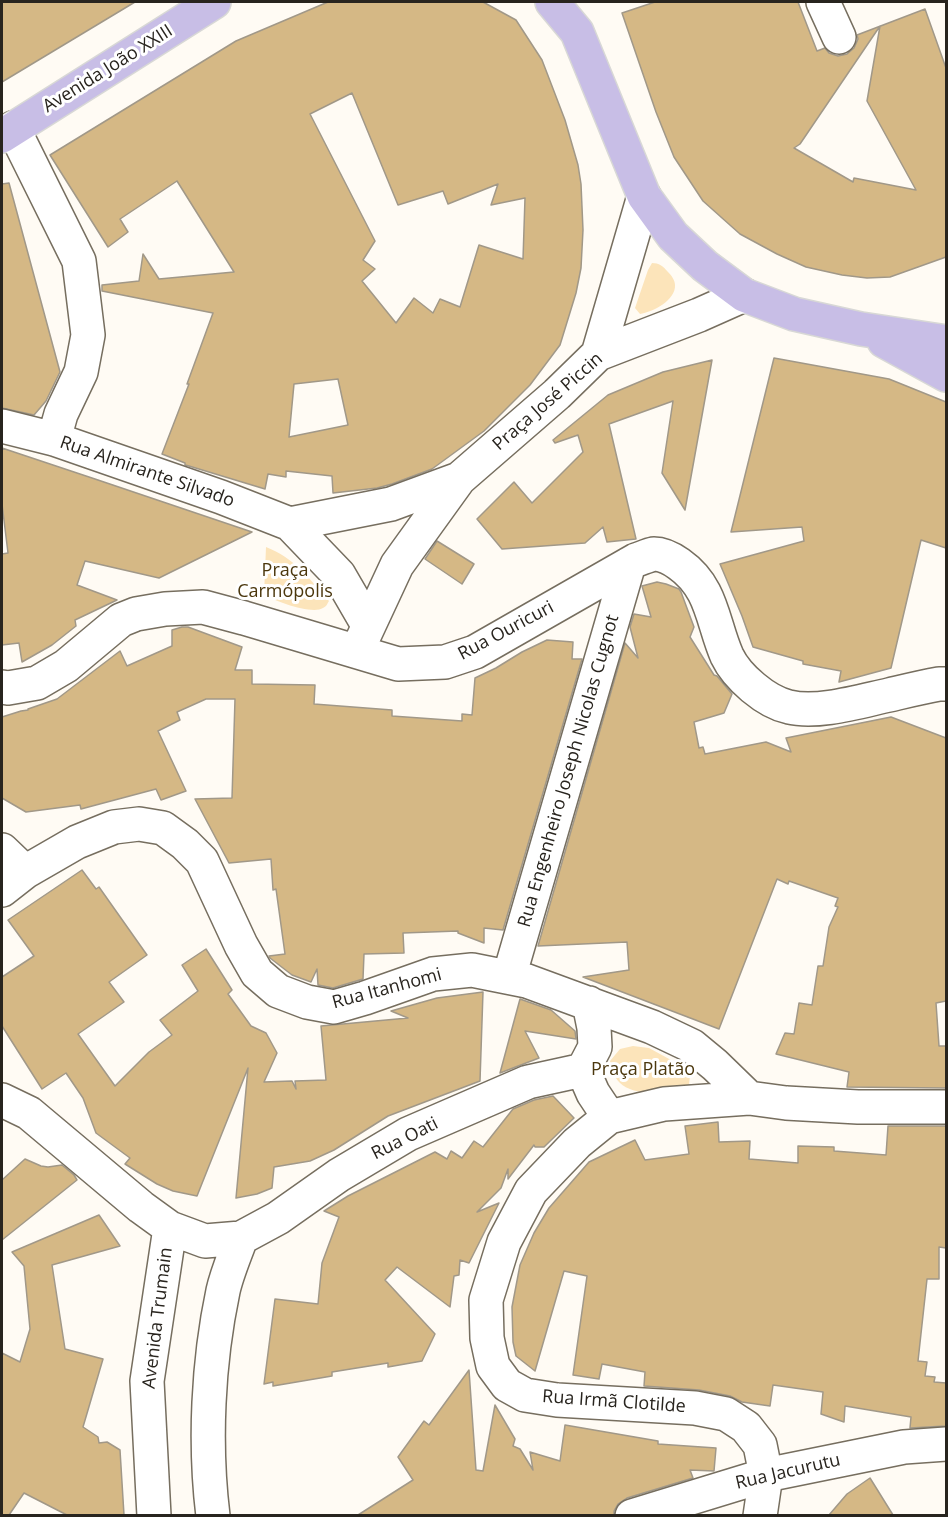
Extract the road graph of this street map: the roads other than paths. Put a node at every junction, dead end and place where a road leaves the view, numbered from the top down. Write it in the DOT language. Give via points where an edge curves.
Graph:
graph roads {
  1 [pos="214,2"];
  2 [pos="552,2"];
  3 [pos="823,2"];
  4 [pos="576,17"];
  5 [pos="839,37"];
  6 [pos="7,132"];
  7 [pos="644,196"];
  8 [pos="744,295"];
  9 [pos="861,329"];
  10 [pos="946,342"];
  11 [pos="598,354"];
  12 [pos="946,375"];
  13 [pos="2,426"];
  14 [pos="54,439"];
  15 [pos="459,479"];
  16 [pos="290,524"];
  17 [pos="629,564"];
  18 [pos="362,638"];
  19 [pos="946,684"];
  20 [pos="2,687"];
  21 [pos="2,850"];
  22 [pos="13,881"];
  23 [pos="509,977"];
  24 [pos="589,1003"];
  25 [pos="583,1070"];
  26 [pos="750,1098"];
  27 [pos="2,1100"];
  28 [pos="946,1107"];
  29 [pos="609,1117"];
  30 [pos="170,1228"];
  31 [pos="241,1238"];
  32 [pos="946,1444"];
  33 [pos="766,1475"];
  34 [pos="154,1515"];
  35 [pos="213,1515"];
  36 [pos="632,1515"];
  37 [pos="760,1515"];
  1 -- 6 [label="main road, Avenida João XXIII"];
  2 -- 4 [label="main road"];
  3 -- 5 [label="street"];
  4 -- 7 [label="main road"];
  6 -- 14 [label="street" via="79,261 88,334 81,372"];
  7 -- 8 [label="main road" via="673,236"];
  7 -- 11 [label="street"];
  8 -- 9 [label="main road" via="794,314"];
  8 -- 11 [label="street, Praça José Piccin"];
  9 -- 10 [label="main road"];
  9 -- 12 [label="main road"];
  11 -- 15 [label="street, Praça José Piccin"];
  13 -- 14 [label="street, Rua Almirante Silvado"];
  14 -- 16 [label="street, Rua Almirante Silvado"];
  15 -- 16 [label="street" via="391,504"];
  15 -- 18 [label="street" via="397,565"];
  16 -- 18 [label="street, Rua Almirante Silvado" via="339,575"];
  17 -- 18 [label="street, Rua Ouricuri" via="476,652 445,662 398,664"];
  17 -- 19 [label="street, Rua Ouricuri" via="654,554 669,557 687,569 702,587 728,657 747,683 768,699 790,707 819,709"];
  17 -- 23 [label="street, Rua Engenheiro Joseph Nicolas Cugnot"];
  18 -- 20 [label="street, Rua Ouricuri" via="203,607 165,609 122,620 66,666 38,683"];
  21 -- 22 [label="street"];
  22 -- 23 [label="street, Rua Itanhomi" via="76,842 114,827 139,824 163,828 202,861 257,973 278,991 334,1007 433,974 472,970"];
  23 -- 24 [label="street, Rua Itanhomi"];
  24 -- 25 [label="street" via="595,1047"];
  24 -- 26 [label="street" via="692,1046"];
  25 -- 29 [label="street"];
  25 -- 31 [label="street, Rua Oati" via="528,1082 408,1134"];
  26 -- 28 [label="street, Rua Irmã Clotilde" via="858,1107"];
  26 -- 29 [label="street, Rua Irmã Clotilde" via="664,1104"];
  27 -- 30 [label="street" via="29,1113"];
  29 -- 33 [label="street, Rua Irmã Clotilde" via="577,1143 531,1191 504,1242 486,1300 487,1338 493,1366 507,1385 525,1395 695,1408 726,1414 746,1427 760,1445"];
  30 -- 31 [label="street" via="205,1241"];
  30 -- 34 [label="street, Avenida Trumain" via="147,1381"];
  31 -- 35 [label="street" via="224,1289 213,1349 208,1418"];
  32 -- 33 [label="street, Rua Jacurutu" via="904,1447"];
  33 -- 36 [label="street, Rua Jacurutu"];
  33 -- 37 [label="street, Rua Irmã Clotilde"];
}
